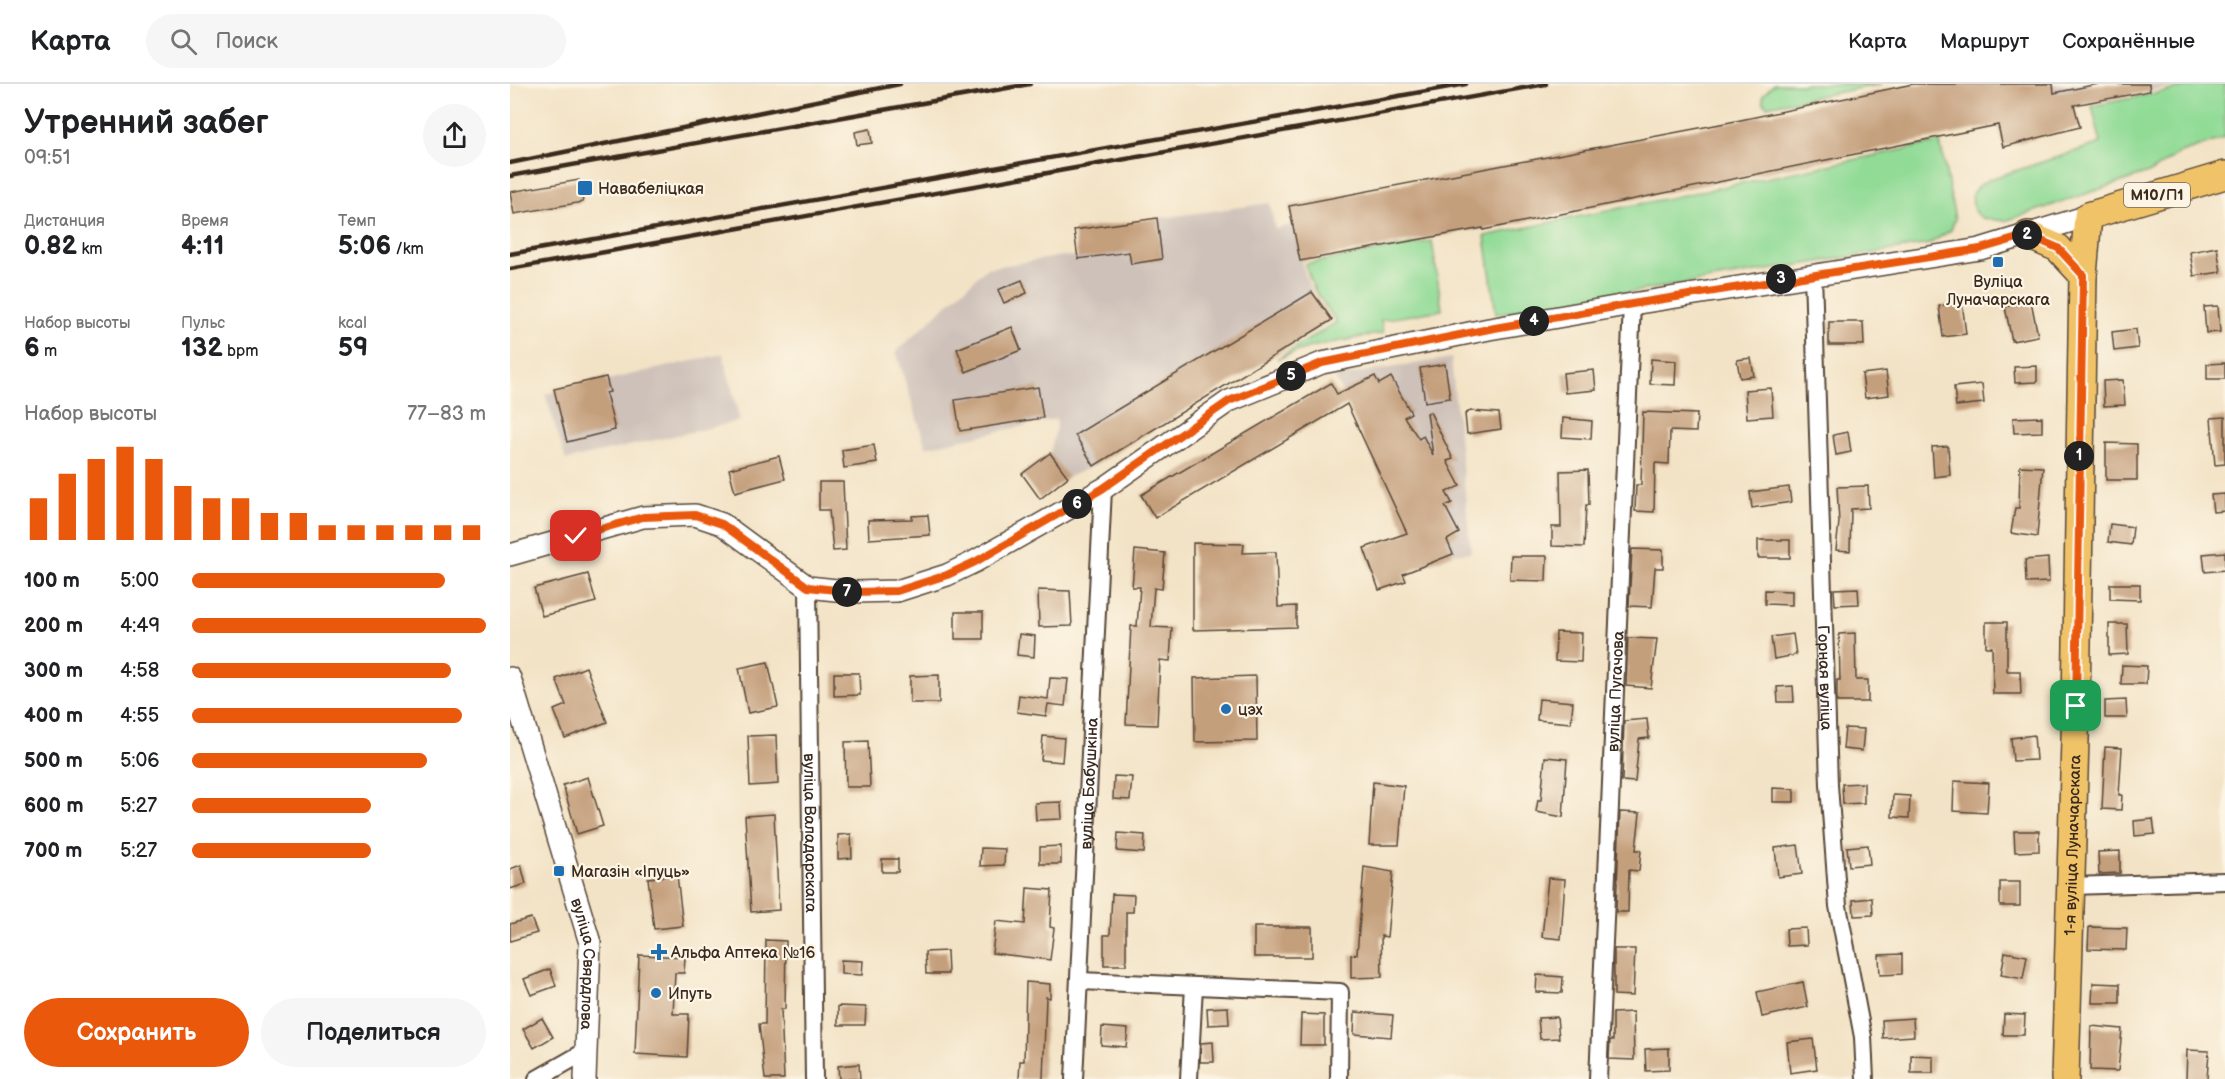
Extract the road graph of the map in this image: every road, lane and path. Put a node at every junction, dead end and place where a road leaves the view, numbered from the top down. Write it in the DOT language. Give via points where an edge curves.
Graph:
graph roads {
  1 [pos="2225,175"];
  2 [pos="2088,216"];
  3 [pos="2028,235"];
  4 [pos="1813,274"];
  5 [pos="2083,275"];
  6 [pos="1632,304"];
  7 [pos="1102,489"];
  8 [pos="510,555"];
  9 [pos="808,587"];
  10 [pos="510,678"];
  11 [pos="2225,881"];
  12 [pos="2072,886"];
  13 [pos="1080,981"];
  14 [pos="1194,986"];
  15 [pos="588,1050"];
  16 [pos="537,1079"];
  17 [pos="585,1079"];
  18 [pos="814,1079"];
  19 [pos="1074,1079"];
  20 [pos="1189,1079"];
  21 [pos="1339,1079"];
  22 [pos="1598,1079"];
  23 [pos="1865,1079"];
  24 [pos="2065,1079"];
  1 -- 2 [label="main road, М10/П1"];
  2 -- 3 [label="street"];
  2 -- 5 [label="main road, 1-я вуліца Луначарскага"];
  3 -- 4 [label="street" via="1980,249"];
  3 -- 5 [label="main road" via="2058,248"];
  4 -- 6 [label="street"];
  4 -- 23 [label="street, Горная вуліца" via="1829,784 1838,906 1863,1037"];
  5 -- 12 [label="main road, 1-я вуліца Луначарскага"];
  6 -- 7 [label="street" via="1322,363 1229,401"];
  6 -- 22 [label="street, вуліца Пугачова"];
  7 -- 9 [label="street" via="947,575 897,591"];
  7 -- 13 [label="street, вуліца Бабушкіна"];
  8 -- 9 [label="street" via="643,517 695,515 722,524"];
  9 -- 18 [label="street, вуліца Валадарскага"];
  10 -- 15 [label="street, вуліца Свярдлова" via="590,943"];
  11 -- 12 [label="street"];
  12 -- 24 [label="main road, 1-я вуліца Луначарскага"];
  13 -- 14 [label="street"];
  13 -- 19 [label="street, вуліца Бабушкіна"];
  14 -- 20 [label="street"];
  14 -- 21 [label="street" via="1340,992"];
  15 -- 16 [label="street"];
  15 -- 17 [label="street, вуліца Свярдлова"];
}
